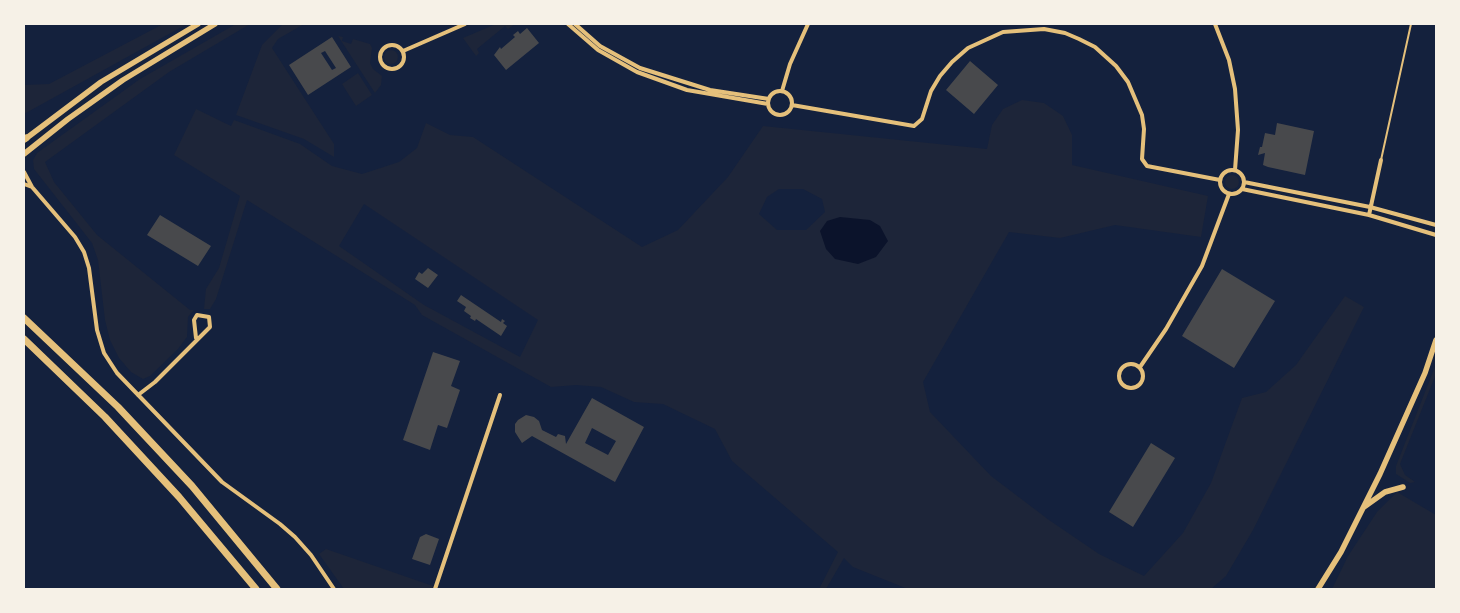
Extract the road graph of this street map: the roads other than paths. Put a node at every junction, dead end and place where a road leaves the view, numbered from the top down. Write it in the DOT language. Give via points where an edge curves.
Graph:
graph roads {
  1 [pos="198,24"];
  2 [pos="215,24"];
  3 [pos="466,24"];
  4 [pos="568,24"];
  5 [pos="575,24"];
  6 [pos="808,24"];
  7 [pos="1215,24"];
  8 [pos="1410,24"];
  9 [pos="402,51"];
  10 [pos="782,91"];
  11 [pos="769,99"];
  12 [pos="768,104"];
  13 [pos="792,105"];
  14 [pos="24,139"];
  15 [pos="24,154"];
  16 [pos="1381,160"];
  17 [pos="1235,170"];
  18 [pos="24,172"];
  19 [pos="1220,180"];
  20 [pos="1244,182"];
  21 [pos="24,184"];
  22 [pos="32,187"];
  23 [pos="1242,189"];
  24 [pos="1229,194"];
  25 [pos="1370,207"];
  26 [pos="1369,215"];
  27 [pos="1436,225"];
  28 [pos="1436,235"];
  29 [pos="24,318"];
  30 [pos="196,338"];
  31 [pos="24,339"];
  32 [pos="1436,340"];
  33 [pos="1140,367"];
  34 [pos="138,395"];
  35 [pos="500,396"];
  36 [pos="1402,486"];
  37 [pos="1362,508"];
  38 [pos="256,589"];
  39 [pos="277,589"];
  40 [pos="334,589"];
  41 [pos="435,589"];
  42 [pos="1318,589"];
  1 -- 14 [label="main road" via="101,82"];
  2 -- 15 [label="main road" via="123,80"];
  3 -- 9 [label="street"];
  4 -- 12 [label="street" via="598,50 637,72 694,92"];
  5 -- 11 [label="street" via="600,46 640,68 710,90"];
  6 -- 10 [label="street"];
  7 -- 17 [label="street" via="1227,54 1235,90 1238,130"];
  8 -- 16 [label="lane"];
  9 -- 9 [label="street" via="395,45 387,46 381,52 382,64 388,69 396,68 402,63"];
  10 -- 11 [label="street" via="773,93"];
  10 -- 13 [label="street" via="789,95"];
  11 -- 12 [label="street"];
  12 -- 13 [label="street" via="774,114 782,116"];
  13 -- 19 [label="street" via="914,126 922,119 931,91 940,76 968,48 1003,32 1044,28 1065,33 1095,47 1128,82 1142,115 1142,159 1147,166"];
  16 -- 25 [label="street"];
  17 -- 19 [label="street" via="1227,171"];
  17 -- 20 [label="street"];
  18 -- 22 [label="street"];
  19 -- 24 [label="street" via="1221,187"];
  20 -- 23 [label="street"];
  20 -- 25 [label="street"];
  21 -- 22 [label="street"];
  22 -- 34 [label="street" via="76,237 84,252 100,341 110,364"];
  23 -- 24 [label="street"];
  23 -- 26 [label="street"];
  24 -- 33 [label="street" via="1202,266"];
  25 -- 26 [label="street"];
  25 -- 27 [label="street"];
  26 -- 28 [label="street"];
  29 -- 39 [label="highway" via="118,407 186,479"];
  30 -- 30 [label="street" via="210,327 209,317 197,315 194,320"];
  30 -- 34 [label="street" via="155,382"];
  31 -- 38 [label="highway" via="173,489"];
  32 -- 37 [label="main road" via="1425,373"];
  33 -- 33 [label="street" via="1128,364 1121,369 1119,377 1123,385 1133,388 1140,384 1143,377"];
  34 -- 40 [label="street" via="222,482 295,537"];
  35 -- 41 [label="street"];
  36 -- 37 [label="main road" via="1385,492"];
  37 -- 42 [label="main road" via="1341,552"];
}
